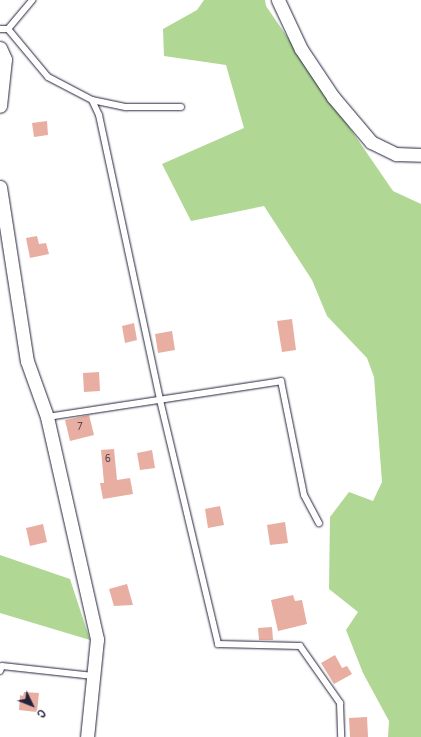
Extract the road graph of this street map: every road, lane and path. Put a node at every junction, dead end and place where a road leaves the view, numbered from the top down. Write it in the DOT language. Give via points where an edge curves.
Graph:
graph roads {
  1 [pos="32,0"];
  2 [pos="278,0"];
  3 [pos="0,29"];
  4 [pos="8,29"];
  5 [pos="0,48"];
  6 [pos="92,100"];
  7 [pos="0,106"];
  8 [pos="181,107"];
  9 [pos="421,155"];
  10 [pos="0,187"];
  11 [pos="160,400"];
  12 [pos="47,417"];
  13 [pos="319,523"];
  14 [pos="0,671"];
  15 [pos="93,676"];
  16 [pos="87,737"];
  17 [pos="341,737"];
  1 -- 4 [label="lane"];
  2 -- 9 [label="street" via="301,49 333,97 371,142 396,154"];
  3 -- 4 [label="lane"];
  4 -- 6 [label="lane" via="48,77"];
  5 -- 7 [label="street" via="5,59"];
  6 -- 8 [label="lane" via="126,107"];
  6 -- 11 [label="lane" via="99,115"];
  10 -- 12 [label="street" via="27,361"];
  11 -- 12 [label="lane"];
  11 -- 13 [label="lane" via="281,381 304,495"];
  11 -- 17 [label="lane" via="218,644 300,646 340,703"];
  12 -- 15 [label="street" via="98,639"];
  14 -- 15 [label="lane" via="2,666"];
  15 -- 16 [label="street"];
}
